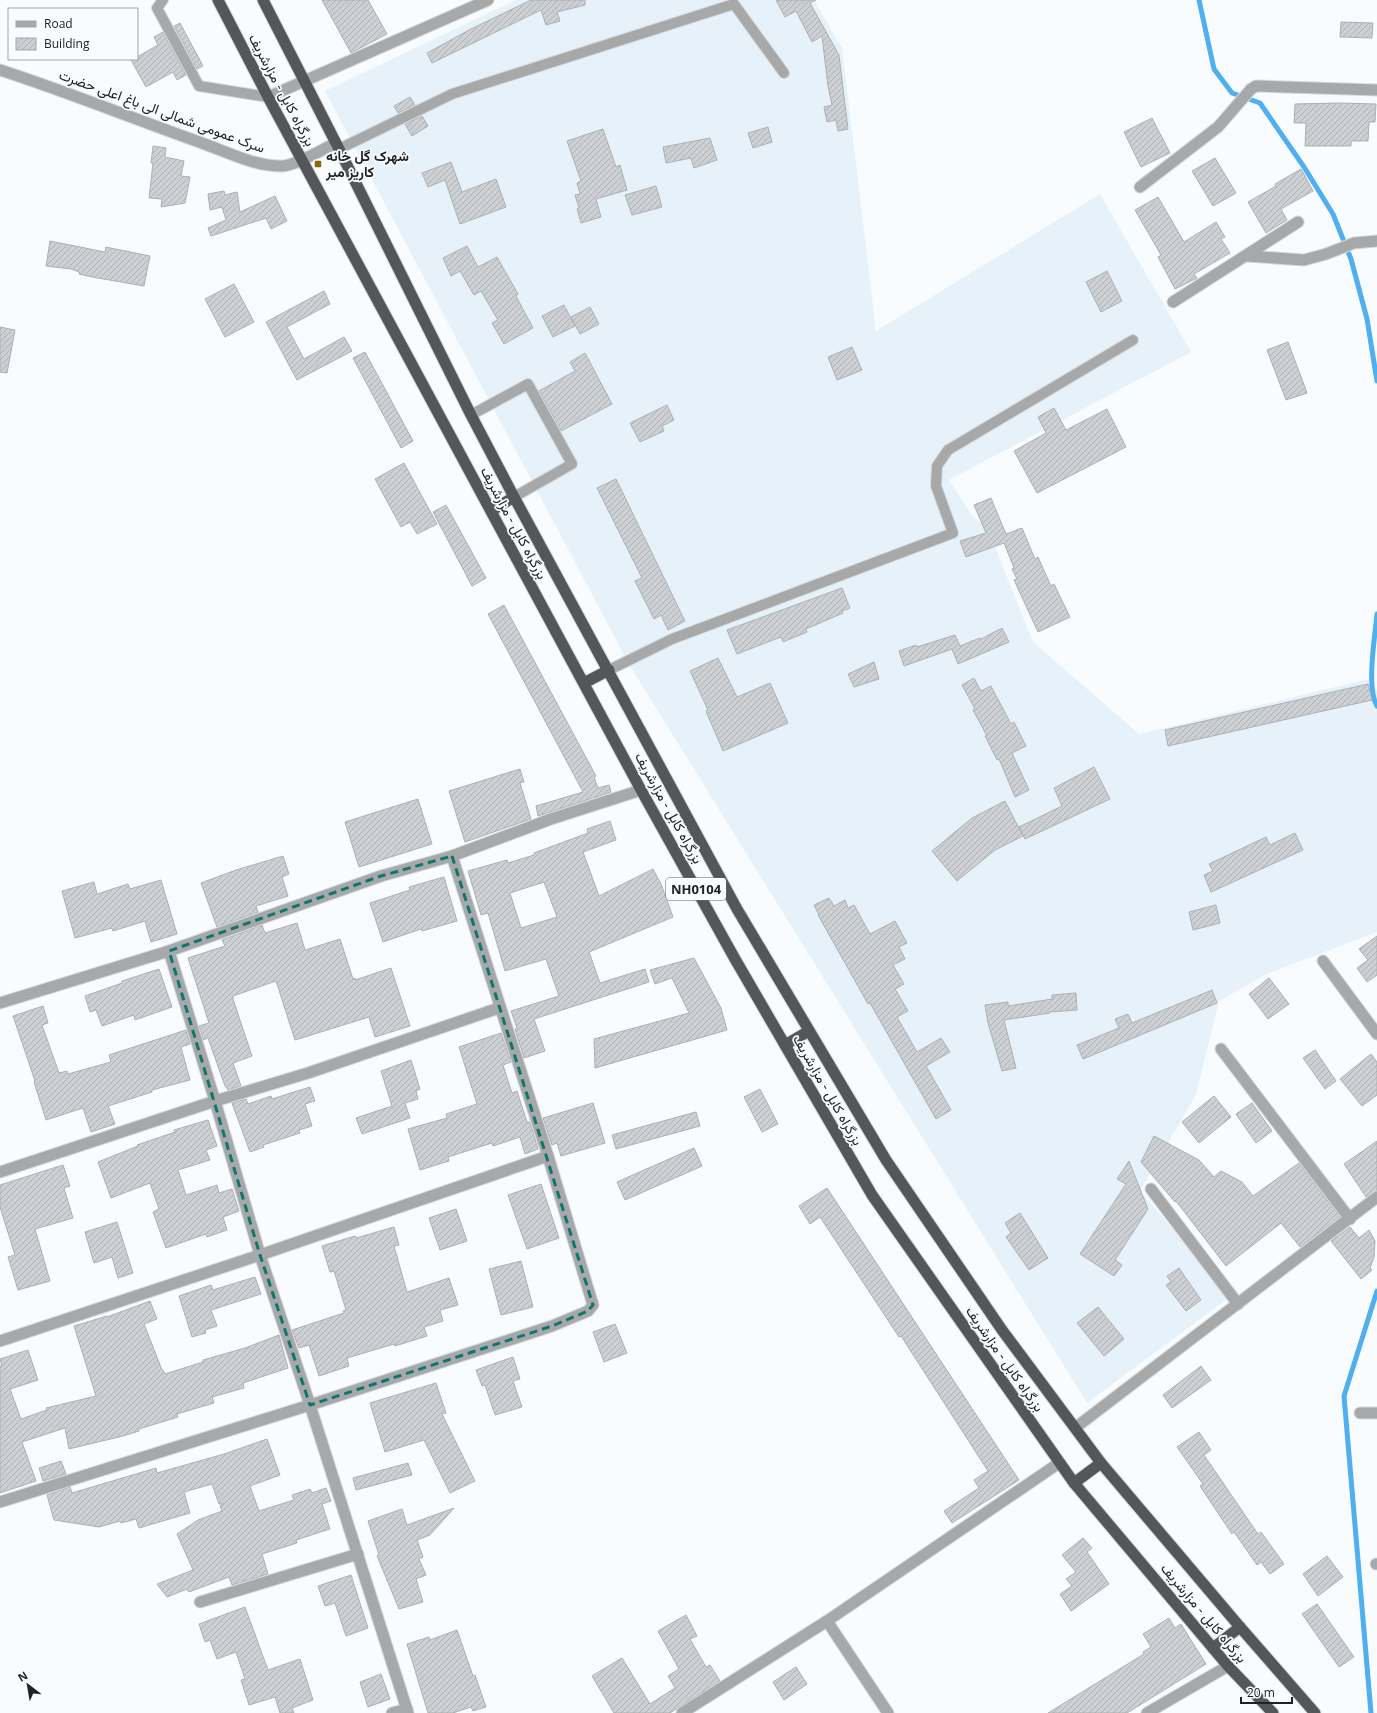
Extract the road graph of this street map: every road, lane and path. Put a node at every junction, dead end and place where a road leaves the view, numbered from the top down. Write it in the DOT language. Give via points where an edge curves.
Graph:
graph roads {
  1 [pos="163,0"];
  2 [pos="218,0"];
  3 [pos="263,0"];
  4 [pos="488,0"];
  5 [pos="0,70"];
  6 [pos="784,73"];
  7 [pos="304,82"];
  8 [pos="1377,90"];
  9 [pos="268,97"];
  10 [pos="338,146"];
  11 [pos="302,160"];
  12 [pos="1140,187"];
  13 [pos="1298,222"];
  14 [pos="1377,241"];
  15 [pos="1247,256"];
  16 [pos="1173,302"];
  17 [pos="1133,340"];
  18 [pos="471,415"];
  19 [pos="514,497"];
  20 [pos="491,511"];
  21 [pos="608,670"];
  22 [pos="584,683"];
  23 [pos="641,790"];
  24 [pos="452,856"];
  25 [pos="168,951"];
  26 [pos="1324,961"];
  27 [pos="0,1003"];
  28 [pos="500,1008"];
  29 [pos="809,1031"];
  30 [pos="1377,1034"];
  31 [pos="785,1045"];
  32 [pos="1221,1049"];
  33 [pos="215,1101"];
  34 [pos="548,1156"];
  35 [pos="0,1172"];
  36 [pos="1151,1189"];
  37 [pos="1377,1197"];
  38 [pos="1350,1218"];
  39 [pos="260,1256"];
  40 [pos="1238,1304"];
  41 [pos="0,1341"];
  42 [pos="310,1405"];
  43 [pos="1360,1413"];
  44 [pos="1377,1413"];
  45 [pos="1075,1428"];
  46 [pos="1059,1463"];
  47 [pos="1101,1463"];
  48 [pos="1074,1483"];
  49 [pos="0,1502"];
  50 [pos="358,1554"];
  51 [pos="200,1602"];
  52 [pos="827,1621"];
  53 [pos="1240,1628"];
  54 [pos="1213,1648"];
  55 [pos="1228,1666"];
  56 [pos="408,1711"];
  57 [pos="687,1712"];
  58 [pos="392,1713"];
  59 [pos="888,1713"];
  60 [pos="1147,1713"];
  61 [pos="1273,1713"];
  62 [pos="1315,1713"];
  1 -- 9 [label="lane" via="157,8 199,86"];
  2 -- 9 [label="highway, بزرگراه کابل - مزارشریف / NH0104"];
  3 -- 7 [label="highway, بزرگراه کابل - مزارشریف / NH0104"];
  4 -- 7 [label="street"];
  5 -- 11 [label="street, سرک عمومی شمالی الی باغ اعلی حضرت" via="260,163 284,166"];
  6 -- 10 [label="lane" via="734,4 452,94"];
  7 -- 9 [label="street"];
  7 -- 10 [label="highway, بزرگراه کابل - مزارشریف / NH0104"];
  8 -- 12 [label="street" via="1256,86 1218,127"];
  9 -- 11 [label="highway, بزرگراه کابل - مزارشریف / NH0104"];
  10 -- 11 [label="street, سرک عمومی شمالی الی باغ اعلی حضرت"];
  10 -- 18 [label="highway, بزرگراه کابل - مزارشریف / NH0104"];
  11 -- 20 [label="highway, بزرگراه کابل - مزارشریف / NH0104"];
  13 -- 15 [label="street"];
  14 -- 15 [label="street" via="1354,242 1304,260"];
  15 -- 16 [label="street"];
  17 -- 21 [label="lane" via="948,450 937,466 936,486 953,533 672,639"];
  18 -- 19 [label="highway, بزرگراه کابل - مزارشریف / NH0104"];
  18 -- 19 [label="lane" via="528,384 572,464"];
  19 -- 20 [label="highway"];
  19 -- 21 [label="highway, بزرگراه کابل - مزارشریف / NH0104"];
  20 -- 22 [label="highway, بزرگراه کابل - مزارشریف / NH0104"];
  21 -- 22 [label="highway"];
  21 -- 29 [label="highway, بزرگراه کابل - مزارشریف / NH0104" via="737,909"];
  22 -- 23 [label="highway, بزرگراه کابل - مزارشریف / NH0104"];
  23 -- 24 [label="street"];
  23 -- 31 [label="highway, بزرگراه کابل - مزارشریف / NH0104"];
  24 -- 25 [label="street" via="381,876"];
  24 -- 28 [label="street"];
  25 -- 27 [label="street"];
  25 -- 33 [label="street"];
  26 -- 30 [label="street"];
  28 -- 33 [label="street" via="308,1073"];
  28 -- 34 [label="street"];
  29 -- 31 [label="highway"];
  29 -- 45 [label="highway, بزرگراه کابل - مزارشریف / NH0104" via="886,1160 1002,1330"];
  31 -- 46 [label="highway, بزرگراه کابل - مزارشریف / NH0104" via="872,1195"];
  32 -- 38 [label="street"];
  33 -- 35 [label="street"];
  33 -- 39 [label="street"];
  34 -- 39 [label="street"];
  34 -- 42 [label="street" via="593,1305 588,1311 552,1326"];
  36 -- 40 [label="street"];
  37 -- 38 [label="street"];
  38 -- 40 [label="street"];
  39 -- 41 [label="street"];
  39 -- 42 [label="street"];
  40 -- 45 [label="street"];
  42 -- 49 [label="street"];
  42 -- 50 [label="street"];
  43 -- 44 [label="street"];
  45 -- 47 [label="highway, بزرگراه کابل - مزارشریف / NH0104"];
  46 -- 48 [label="highway, بزرگراه کابل - مزارشریف / NH0104"];
  46 -- 52 [label="street"];
  47 -- 48 [label="highway"];
  47 -- 53 [label="highway, بزرگراه کابل - مزارشریف / NH0104"];
  48 -- 54 [label="highway, بزرگراه کابل - مزارشریف / NH0104"];
  50 -- 51 [label="street"];
  50 -- 56 [label="street"];
  52 -- 57 [label="street"];
  52 -- 59 [label="street"];
  53 -- 54 [label="highway"];
  53 -- 62 [label="highway, بزرگراه کابل - مزارشریف / NH0104"];
  54 -- 55 [label="highway, بزرگراه کابل - مزارشریف / NH0104"];
  55 -- 60 [label="street"];
  55 -- 61 [label="highway, بزرگراه کابل - مزارشریف / NH0104"];
  56 -- 58 [label="street"];
}
